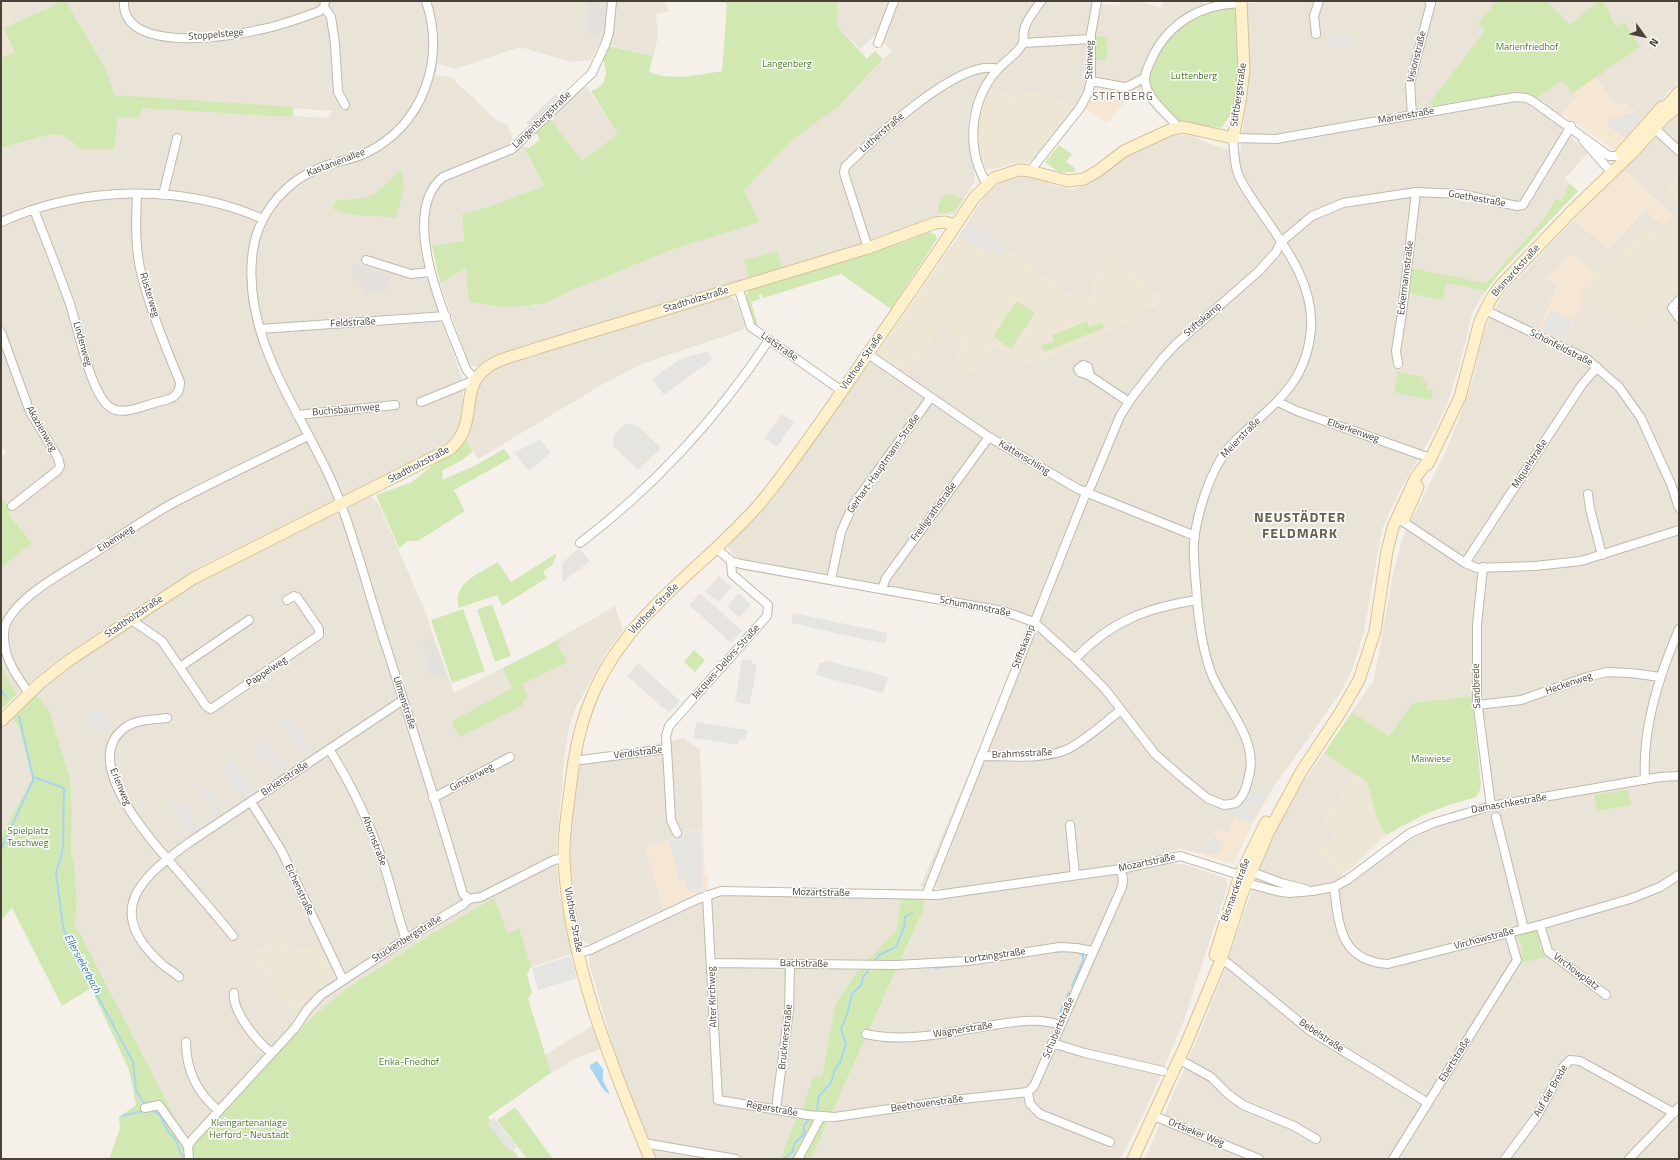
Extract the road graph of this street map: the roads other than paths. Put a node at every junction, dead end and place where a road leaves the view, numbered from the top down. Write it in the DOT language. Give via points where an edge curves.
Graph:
graph roads {
  1 [pos="124,1"];
  2 [pos="426,1"];
  3 [pos="612,1"];
  4 [pos="894,1"];
  5 [pos="1041,1"];
  6 [pos="1097,1"];
  7 [pos="1319,1"];
  8 [pos="1241,2"];
  9 [pos="1431,2"];
  10 [pos="324,4"];
  11 [pos="1316,34"];
  12 [pos="1091,39"];
  13 [pos="878,43"];
  14 [pos="1023,43"];
  15 [pos="997,69"];
  16 [pos="1144,78"];
  17 [pos="1093,82"];
  18 [pos="1679,92"];
  19 [pos="345,105"];
  20 [pos="1679,105"];
  21 [pos="1412,115"];
  22 [pos="1571,126"];
  23 [pos="1178,127"];
  24 [pos="1652,127"];
  25 [pos="177,138"];
  26 [pos="1233,138"];
  27 [pos="1679,151"];
  28 [pos="1621,153"];
  29 [pos="1609,156"];
  30 [pos="1030,171"];
  31 [pos="1611,172"];
  32 [pos="987,184"];
  33 [pos="1416,192"];
  34 [pos="137,194"];
  35 [pos="163,195"];
  36 [pos="34,210"];
  37 [pos="263,219"];
  38 [pos="1,222"];
  39 [pos="956,225"];
  40 [pos="926,226"];
  41 [pos="949,235"];
  42 [pos="1281,242"];
  43 [pos="868,248"];
  44 [pos="366,260"];
  45 [pos="430,272"];
  46 [pos="738,287"];
  47 [pos="1679,300"];
  48 [pos="1485,310"];
  49 [pos="446,316"];
  50 [pos="1679,318"];
  51 [pos="260,329"];
  52 [pos="1,332"];
  53 [pos="769,340"];
  54 [pos="868,354"];
  55 [pos="1398,364"];
  56 [pos="1598,367"];
  57 [pos="1090,376"];
  58 [pos="475,380"];
  59 [pos="842,391"];
  60 [pos="178,393"];
  61 [pos="931,397"];
  62 [pos="421,402"];
  63 [pos="1129,402"];
  64 [pos="1278,402"];
  65 [pos="395,405"];
  66 [pos="297,414"];
  67 [pos="308,436"];
  68 [pos="989,436"];
  69 [pos="1430,458"];
  70 [pos="1086,493"];
  71 [pos="1588,494"];
  72 [pos="342,505"];
  73 [pos="12,506"];
  74 [pos="1679,508"];
  75 [pos="1400,519"];
  76 [pos="1679,530"];
  77 [pos="1195,536"];
  78 [pos="580,543"];
  79 [pos="716,548"];
  80 [pos="1602,555"];
  81 [pos="731,561"];
  82 [pos="1465,563"];
  83 [pos="1483,566"];
  84 [pos="831,580"];
  85 [pos="882,589"];
  86 [pos="287,600"];
  87 [pos="1197,600"];
  88 [pos="130,619"];
  89 [pos="249,620"];
  90 [pos="1034,622"];
  91 [pos="1679,629"];
  92 [pos="1075,659"];
  93 [pos="180,667"];
  94 [pos="1660,677"];
  95 [pos="29,693"];
  96 [pos="403,700"];
  97 [pos="1477,705"];
  98 [pos="1121,710"];
  99 [pos="167,718"];
  100 [pos="1,721"];
  101 [pos="329,748"];
  102 [pos="667,749"];
  103 [pos="982,756"];
  104 [pos="510,757"];
  105 [pos="573,761"];
  106 [pos="1301,772"];
  107 [pos="1679,776"];
  108 [pos="1645,780"];
  109 [pos="433,798"];
  110 [pos="251,802"];
  111 [pos="1236,803"];
  112 [pos="1491,806"];
  113 [pos="1496,817"];
  114 [pos="1070,825"];
  115 [pos="677,833"];
  116 [pos="167,858"];
  117 [pos="564,858"];
  118 [pos="1121,869"];
  119 [pos="1252,872"];
  120 [pos="1075,875"];
  121 [pos="1679,875"];
  122 [pos="1243,879"];
  123 [pos="1334,887"];
  124 [pos="1312,891"];
  125 [pos="707,895"];
  126 [pos="926,895"];
  127 [pos="469,899"];
  128 [pos="1540,925"];
  129 [pos="1524,929"];
  130 [pos="1509,933"];
  131 [pos="233,936"];
  132 [pos="406,939"];
  133 [pos="1092,951"];
  134 [pos="579,953"];
  135 [pos="1221,960"];
  136 [pos="711,963"];
  137 [pos="790,964"];
  138 [pos="896,965"];
  139 [pos="179,977"];
  140 [pos="343,980"];
  141 [pos="234,993"];
  142 [pos="1606,995"];
  143 [pos="1205,996"];
  144 [pos="1060,1024"];
  145 [pos="866,1034"];
  146 [pos="186,1042"];
  147 [pos="1052,1043"];
  148 [pos="272,1053"];
  149 [pos="1180,1060"];
  150 [pos="1163,1070"];
  151 [pos="1028,1092"];
  152 [pos="718,1100"];
  153 [pos="1428,1103"];
  154 [pos="145,1108"];
  155 [pos="776,1109"];
  156 [pos="1676,1110"];
  157 [pos="219,1111"];
  158 [pos="824,1116"];
  159 [pos="1154,1116"];
  160 [pos="1316,1139"];
  161 [pos="1110,1142"];
  162 [pos="644,1143"];
  163 [pos="188,1146"];
  164 [pos="724,1158"];
  165 [pos="189,1159"];
  166 [pos="650,1159"];
  167 [pos="736,1159"];
  168 [pos="798,1159"];
  169 [pos="1133,1159"];
  170 [pos="1259,1159"];
  171 [pos="1393,1159"];
  172 [pos="1505,1159"];
  173 [pos="1629,1159"];
  1 -- 10 [label="street, Stoppelstege" via="128,16 138,28 152,35 178,37 224,36 258,30 320,11"];
  2 -- 37 [label="street, Kastanienallee" via="432,24 433,54 430,76 416,109 393,135 377,147 316,170 292,184 276,199"];
  3 -- 45 [label="street, Langenbergstraße" via="605,45 592,73 512,149 443,177 430,191 424,218"];
  4 -- 13 [label="street"];
  5 -- 14 [label="street" via="1024,28"];
  6 -- 12 [label="street, Steinweg"];
  7 -- 11 [label="street" via="1314,16"];
  8 -- 16 [label="street" via="1195,12 1180,22 1164,37"];
  8 -- 26 [label="street, Stiftbergstraße" via="1244,69"];
  9 -- 21 [label="street, Visionstraße" via="1409,90"];
  10 -- 19 [label="street, Stoppelstege" via="331,17 338,92"];
  12 -- 14 [label="street"];
  12 -- 17 [label="street, Steinweg"];
  14 -- 15 [label="street"];
  15 -- 32 [label="street" via="980,98 974,121 977,164"];
  15 -- 43 [label="street, Lutherstraße" via="990,66 972,72 938,90 881,133 845,167 844,173"];
  16 -- 17 [label="street" via="1129,86"];
  16 -- 23 [label="street" via="1148,92"];
  17 -- 30 [label="street, Steinweg" via="1080,108"];
  18 -- 24 [label="street, Bismarckstraße"];
  18 -- 28 [label="street"];
  20 -- 24 [label="street, Bismarckstraße"];
  21 -- 22 [label="street, Marienstraße" via="1522,97"];
  21 -- 26 [label="street, Marienstraße" via="1276,139"];
  22 -- 29 [label="street, Marienstraße"];
  22 -- 31 [label="street, Marienstraße"];
  22 -- 33 [label="street, Goethestraße" via="1523,205 1517,206 1461,194"];
  23 -- 26 [label="street, Stiftbergstraße"];
  23 -- 30 [label="street" via="1131,148 1084,179 1064,181"];
  24 -- 27 [label="street"];
  24 -- 31 [label="street, Bismarckstraße" via="1633,152"];
  25 -- 35 [label="street"];
  26 -- 42 [label="street, Meierstraße" via="1240,179"];
  28 -- 29 [label="street"];
  29 -- 31 [label="street" via="1613,165"];
  30 -- 32 [label="street, Vlothoer Straße" via="1010,172"];
  31 -- 48 [label="street, Bismarckstraße" via="1501,285"];
  32 -- 39 [label="street, Vlothoer Straße"];
  33 -- 42 [label="street, Goethestraße" via="1332,207 1312,216"];
  33 -- 55 [label="street, Eckermannstraße" via="1396,351"];
  34 -- 35 [label="street"];
  34 -- 36 [label="street" via="86,197"];
  34 -- 60 [label="street, Rüsterweg" via="136,230 140,268 159,329 180,382"];
  35 -- 37 [label="street" via="206,201"];
  36 -- 38 [label="street"];
  36 -- 60 [label="street, Lindenweg" via="70,303 91,375 107,405 124,411 172,399"];
  37 -- 51 [label="street, Kastanienallee" via="253,248 251,277 254,307"];
  39 -- 40 [label="street, Stadtholzstraße" via="940,222"];
  39 -- 41 [label="street, Vlothoer Straße"];
  40 -- 41 [label="street"];
  40 -- 43 [label="street, Stadtholzstraße"];
  41 -- 54 [label="street, Vlothoer Straße"];
  42 -- 63 [label="street, Stiftskamp" via="1276,252 1259,271 1176,344"];
  42 -- 64 [label="street, Meierstraße" via="1304,282 1311,316 1309,345 1300,373 1289,391"];
  43 -- 46 [label="street, Stadtholzstraße"];
  44 -- 45 [label="street" via="411,274"];
  45 -- 49 [label="street, Langenbergstraße"];
  46 -- 53 [label="street, Liststraße" via="750,325"];
  46 -- 58 [label="street, Stadtholzstraße" via="504,359 488,367"];
  47 -- 50 [label="street" via="1672,308"];
  48 -- 56 [label="street, Schönfeldstraße" via="1588,359"];
  48 -- 69 [label="street, Bismarckstraße" via="1460,397"];
  49 -- 51 [label="street, Feldstraße"];
  49 -- 58 [label="street, Langenbergstraße" via="466,369"];
  51 -- 66 [label="street, Kastanienallee" via="270,358"];
  52 -- 73 [label="street, Akazienweg" via="30,412 58,458 60,466"];
  53 -- 59 [label="street, Liststraße"];
  53 -- 78 [label="street" via="697,435 630,503"];
  54 -- 59 [label="street, Vlothoer Straße"];
  54 -- 61 [label="street, Kattenschling"];
  56 -- 74 [label="street, Schönfeldstraße" via="1618,387 1641,418"];
  56 -- 82 [label="street, Miquelstraße" via="1581,386"];
  57 -- 63 [label="street"];
  58 -- 62 [label="street"];
  58 -- 72 [label="street, Stadtholzstraße" via="470,392 466,426 455,444 443,454"];
  59 -- 79 [label="street, Vlothoer Straße" via="763,500"];
  61 -- 68 [label="street, Kattenschling"];
  61 -- 84 [label="street, Gerhart-Hauptmann-Straße" via="853,505 839,538"];
  63 -- 70 [label="street, Stiftskamp" via="1117,423 1092,486"];
  64 -- 69 [label="street, Elberkenweg" via="1297,412"];
  64 -- 77 [label="street, Meierstraße" via="1237,439 1219,460 1201,507"];
  65 -- 66 [label="street, Buchsbaumweg"];
  66 -- 67 [label="street, Kastanienallee"];
  67 -- 72 [label="street, Kastanienallee"];
  67 -- 95 [label="street, Eibenweg" via="174,503 69,569 21,604 5,625 2,646 8,663"];
  68 -- 70 [label="street, Kattenschling"];
  68 -- 85 [label="street, Freiligrathstraße" via="886,578"];
  69 -- 75 [label="street, Bismarckstraße"];
  70 -- 77 [label="street, Kattenschling"];
  70 -- 90 [label="street, Stiftskamp"];
  71 -- 80 [label="street"];
  72 -- 88 [label="street, Stadtholzstraße" via="212,568"];
  72 -- 96 [label="street, Ulmenstraße"];
  75 -- 82 [label="street"];
  75 -- 106 [label="street, Bismarckstraße" via="1382,586 1372,642 1359,680"];
  76 -- 80 [label="street"];
  77 -- 87 [label="street, Meierstraße"];
  79 -- 81 [label="street, Schumannstraße"];
  79 -- 105 [label="street, Vlothoer Straße" via="626,637 592,695 583,717"];
  80 -- 83 [label="street" via="1581,561 1536,566"];
  81 -- 84 [label="street, Schumannstraße"];
  81 -- 102 [label="street, Jacques-Delors-Straße" via="732,574 768,605 767,616 669,726 666,736"];
  82 -- 83 [label="street"];
  83 -- 97 [label="street, Sandbrede" via="1477,625"];
  84 -- 85 [label="street, Schumannstraße"];
  85 -- 90 [label="street, Schumannstraße" via="1003,611"];
  86 -- 93 [label="street, Pappelweg" via="297,597 318,629 319,636 214,708 206,706"];
  87 -- 92 [label="street" via="1163,606 1128,618 1100,635"];
  87 -- 111 [label="street, Meierstraße" via="1207,659 1216,683 1246,738 1251,755 1250,775 1244,793"];
  88 -- 93 [label="street, Pappelweg" via="162,641"];
  88 -- 95 [label="street, Stadtholzstraße" via="68,661"];
  89 -- 93 [label="street"];
  90 -- 92 [label="street, Schumannstraße"];
  90 -- 103 [label="street, Stiftskamp"];
  91 -- 94 [label="street"];
  92 -- 98 [label="street, Schumannstraße" via="1105,688"];
  94 -- 97 [label="street, Heckenweg" via="1607,672 1521,700"];
  94 -- 108 [label="street" via="1648,734"];
  95 -- 100 [label="street, Stadtholzstraße"];
  96 -- 101 [label="street, Birkenstraße"];
  96 -- 109 [label="street, Ulmenstraße"];
  97 -- 112 [label="street, Sandbrede"];
  98 -- 103 [label="street, Brahmsstraße" via="1077,743 1059,752"];
  98 -- 111 [label="street, Schumannstraße" via="1155,754 1194,788 1218,803"];
  99 -- 116 [label="street, Erlenweg" via="138,721 125,727 114,741 110,753 110,768 125,801 142,828"];
  101 -- 110 [label="street, Birkenstraße"];
  101 -- 132 [label="street, Ahornstraße" via="370,827"];
  102 -- 105 [label="street, Verdistraße"];
  102 -- 115 [label="street, Verdistraße" via="671,820"];
  103 -- 126 [label="street, Stiftskamp"];
  104 -- 109 [label="street, Ginsterweg"];
  105 -- 117 [label="street, Vlothoer Straße"];
  106 -- 119 [label="street, Bismarckstraße" via="1268,834"];
  106 -- 122 [label="street, Bismarckstraße" via="1271,813"];
  107 -- 108 [label="street, Damaschkestraße"];
  108 -- 112 [label="street, Damaschkestraße"];
  109 -- 127 [label="street, Ulmenstraße" via="463,894"];
  110 -- 116 [label="street, Birkenstraße"];
  110 -- 140 [label="street, Eichenstraße" via="281,850"];
  112 -- 123 [label="street, Damaschkestraße" via="1433,823 1410,833"];
  113 -- 129 [label="street"];
  114 -- 120 [label="street"];
  116 -- 131 [label="street"];
  116 -- 139 [label="street, Birkenstraße" via="137,890 131,915 136,932 146,947 162,965"];
  117 -- 127 [label="street, Stuckenbergstraße" via="554,860 481,897"];
  117 -- 134 [label="street, Vlothoer Straße" via="568,899"];
  118 -- 120 [label="street, Mozartstraße"];
  118 -- 122 [label="street, Mozartstraße" via="1180,856"];
  118 -- 133 [label="street, Schubertstraße" via="1122,887"];
  119 -- 122 [label="street, Bismarckstraße"];
  119 -- 124 [label="street, Damaschkestraße" via="1280,883"];
  120 -- 126 [label="street, Mozartstraße"];
  121 -- 128 [label="street, Virchowstraße" via="1643,895"];
  122 -- 124 [label="street, Damaschkestraße" via="1289,893"];
  122 -- 135 [label="street, Bismarckstraße"];
  122 -- 143 [label="street, Bismarckstraße" via="1214,957"];
  123 -- 124 [label="street, Damaschkestraße"];
  123 -- 130 [label="street, Virchowstraße" via="1338,923 1344,940 1359,956 1372,962 1388,964 1403,961"];
  125 -- 126 [label="street, Mozartstraße" via="731,891"];
  125 -- 134 [label="street, Mozartstraße"];
  125 -- 136 [label="street, Alter Kirchweg"];
  127 -- 132 [label="street, Stuckenbergstraße"];
  128 -- 129 [label="street, Virchowstraße"];
  128 -- 142 [label="street, Virchowplatz" via="1548,951"];
  129 -- 130 [label="street, Virchowstraße"];
  130 -- 153 [label="street, Ebertstraße" via="1517,960"];
  132 -- 140 [label="street, Stuckenbergstraße"];
  133 -- 138 [label="street, Lortzingstraße" via="1060,947 969,961"];
  133 -- 144 [label="street, Schubertstraße"];
  134 -- 162 [label="street, Vlothoer Straße" via="608,1051"];
  135 -- 143 [label="street, Bismarckstraße"];
  135 -- 153 [label="street, Bebelstraße" via="1309,1030"];
  136 -- 137 [label="street, Bachstraße"];
  136 -- 152 [label="street, Alter Kirchweg"];
  137 -- 138 [label="street, Bachstraße"];
  137 -- 155 [label="street, Brucknerstraße" via="789,1010"];
  140 -- 148 [label="street, Stuckenbergstraße" via="312,1004 295,1028"];
  141 -- 148 [label="street" via="240,1015 261,1044"];
  143 -- 149 [label="street, Bismarckstraße"];
  144 -- 145 [label="street, Wagnerstraße" via="1028,1020 925,1036 894,1037"];
  144 -- 147 [label="street, Schubertstraße"];
  146 -- 157 [label="street" via="187,1064 191,1076"];
  147 -- 150 [label="street"];
  147 -- 151 [label="street, Schubertstraße" via="1034,1086"];
  148 -- 157 [label="street, Stuckenbergstraße"];
  149 -- 159 [label="street, Bismarckstraße"];
  149 -- 160 [label="street" via="1211,1077 1243,1105 1294,1126"];
  151 -- 158 [label="street, Beethovenstraße"];
  151 -- 161 [label="street" via="1030,1104 1040,1114"];
  152 -- 155 [label="street, Regerstraße"];
  153 -- 171 [label="street, Ebertstraße"];
  154 -- 163 [label="street" via="159,1105"];
  155 -- 158 [label="street, Regerstraße"];
  156 -- 172 [label="street, Auf der Brede" via="1580,1061 1570,1060 1564,1066 1537,1116"];
  156 -- 173 [label="street"];
  157 -- 163 [label="street, Stuckenbergstraße"];
  158 -- 168 [label="street"];
  159 -- 169 [label="street, Bismarckstraße"];
  159 -- 170 [label="street, Ortsieker Weg"];
  162 -- 164 [label="street"];
  162 -- 166 [label="street, Vlothoer Straße"];
  163 -- 165 [label="street"];
  164 -- 167 [label="street"];
}
